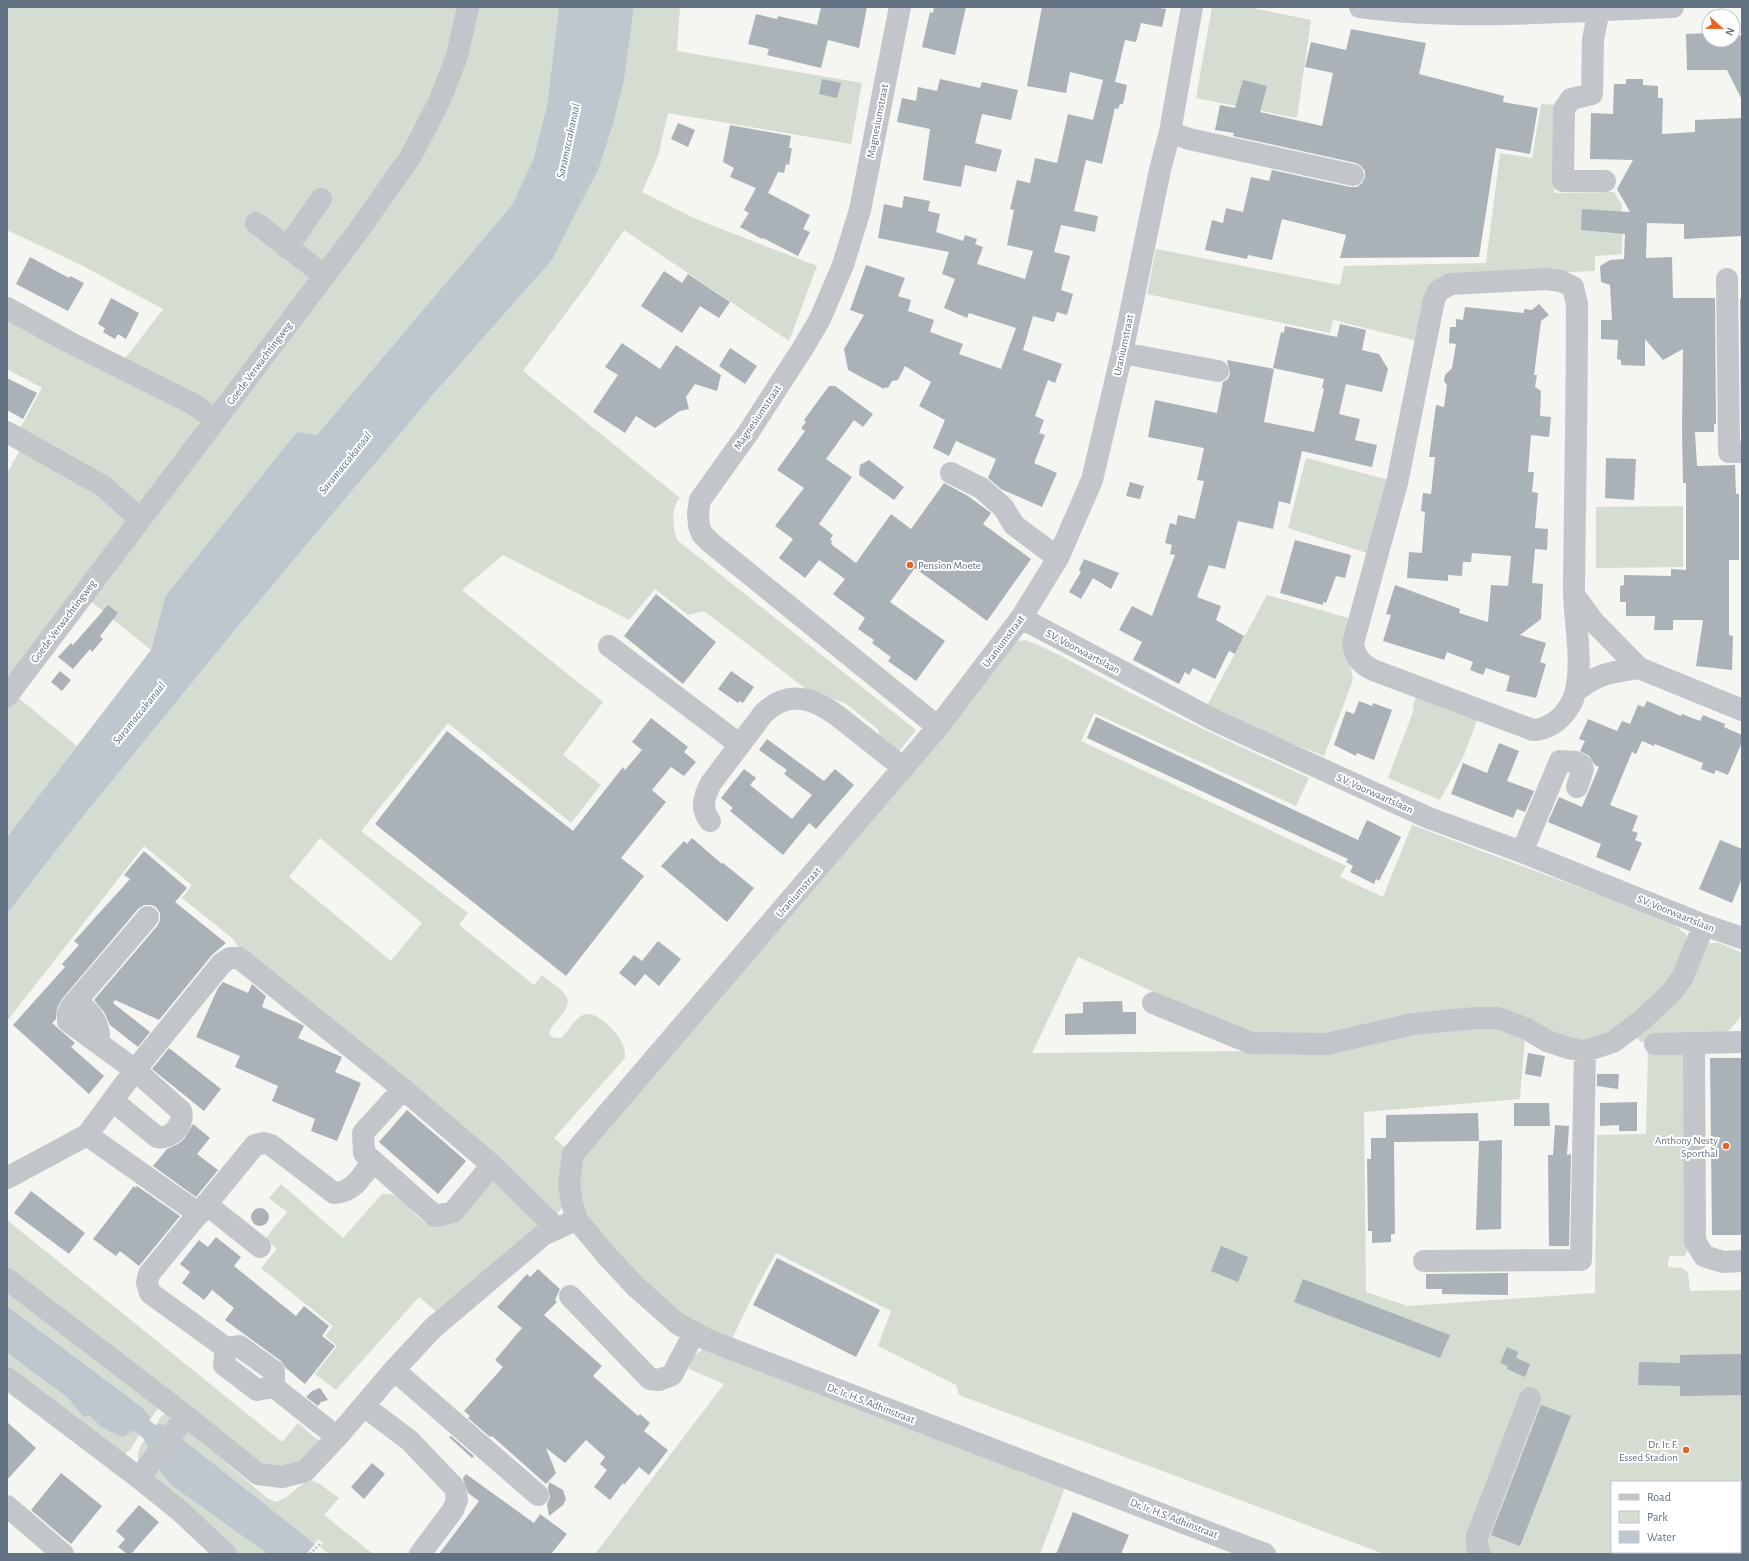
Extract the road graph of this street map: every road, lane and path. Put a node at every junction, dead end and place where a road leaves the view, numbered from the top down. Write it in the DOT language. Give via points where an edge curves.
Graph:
graph roads {
  1 [pos="468,7"];
  2 [pos="900,7"];
  3 [pos="1192,7"];
  4 [pos="1360,7"];
  5 [pos="1673,7"];
  6 [pos="1599,10"];
  7 [pos="1170,132"];
  8 [pos="1353,175"];
  9 [pos="1605,181"];
  10 [pos="321,199"];
  11 [pos="256,223"];
  12 [pos="287,248"];
  13 [pos="325,276"];
  14 [pos="1727,279"];
  15 [pos="7,308"];
  16 [pos="1122,352"];
  17 [pos="1218,371"];
  18 [pos="215,421"];
  19 [pos="7,432"];
  20 [pos="1742,452"];
  21 [pos="951,472"];
  22 [pos="140,519"];
  23 [pos="1058,558"];
  24 [pos="1574,595"];
  25 [pos="1021,618"];
  26 [pos="609,646"];
  27 [pos="1640,668"];
  28 [pos="1576,691"];
  29 [pos="7,696"];
  30 [pos="1742,710"];
  31 [pos="938,726"];
  32 [pos="739,744"];
  33 [pos="904,768"];
  34 [pos="1577,787"];
  35 [pos="710,821"];
  36 [pos="1522,852"];
  37 [pos="148,917"];
  38 [pos="1704,925"];
  39 [pos="1742,938"];
  40 [pos="1153,1003"];
  41 [pos="1742,1042"];
  42 [pos="1655,1044"];
  43 [pos="1694,1044"];
  44 [pos="1585,1051"];
  45 [pos="136,1070"];
  46 [pos="403,1089"];
  47 [pos="113,1101"];
  48 [pos="87,1135"];
  49 [pos="573,1154"];
  50 [pos="372,1162"];
  51 [pos="492,1165"];
  52 [pos="7,1178"];
  53 [pos="202,1209"];
  54 [pos="577,1220"];
  55 [pos="556,1228"];
  56 [pos="260,1247"];
  57 [pos="1424,1261"];
  58 [pos="1742,1261"];
  59 [pos="7,1278"];
  60 [pos="570,1296"];
  61 [pos="694,1333"];
  62 [pos="394,1370"];
  63 [pos="7,1378"];
  64 [pos="1530,1398"];
  65 [pos="364,1406"];
  66 [pos="184,1418"];
  67 [pos="337,1437"];
  68 [pos="139,1478"];
  69 [pos="538,1495"];
  70 [pos="7,1506"];
  71 [pos="320,1544"];
  72 [pos="64,1554"];
  73 [pos="226,1554"];
  74 [pos="310,1554"];
  75 [pos="420,1554"];
  76 [pos="1265,1554"];
  77 [pos="1480,1554"];
  1 -- 13 [label="street, Goede Verwachtingweg" via="457,56 439,102 411,156"];
  2 -- 31 [label="street, Magnesiumstraat" via="860,210 843,264 820,319 803,348 748,433 700,500 698,519 702,534 711,543"];
  3 -- 7 [label="street, Uraniumstraat"];
  4 -- 6 [label="street" via="1409,13"];
  5 -- 6 [label="street"];
  6 -- 9 [label="street" via="1593,39 1592,94 1571,99 1564,109 1563,181"];
  7 -- 8 [label="street" via="1190,139"];
  7 -- 16 [label="street, Uraniumstraat"];
  10 -- 12 [label="street"];
  11 -- 12 [label="street"];
  12 -- 13 [label="street"];
  13 -- 18 [label="street, Goede Verwachtingweg"];
  14 -- 20 [label="street" via="1729,452"];
  15 -- 18 [label="street" via="195,405"];
  16 -- 17 [label="street"];
  16 -- 23 [label="street, Uraniumstraat" via="1092,480"];
  18 -- 22 [label="street, Goede Verwachtingweg"];
  19 -- 22 [label="street" via="103,486"];
  21 -- 23 [label="street" via="981,488 1003,507 1014,525"];
  22 -- 29 [label="street, Goede Verwachtingweg"];
  23 -- 25 [label="street, Uraniumstraat"];
  24 -- 27 [label="street" via="1593,621"];
  24 -- 28 [label="street" via="1578,670"];
  24 -- 28 [label="street" via="1577,304 1573,287 1561,280 1546,279 1451,284 1438,291 1434,300 1397,483 1354,637 1356,657 1363,665 1387,677 1533,730 1541,730 1554,724 1571,703"];
  25 -- 31 [label="street, Uraniumstraat"];
  25 -- 36 [label="street, S.V. Voorwaartslaan" via="1214,720 1429,818"];
  26 -- 32 [label="street"];
  27 -- 28 [label="street" via="1608,672"];
  27 -- 30 [label="street"];
  31 -- 33 [label="street, Uraniumstraat"];
  32 -- 33 [label="street" via="771,706 799,698 826,707"];
  32 -- 35 [label="street" via="705,794 705,815"];
  33 -- 49 [label="street, Uraniumstraat"];
  34 -- 36 [label="street" via="1582,766 1576,762 1560,761 1556,765"];
  36 -- 38 [label="street, S.V. Voorwaartslaan"];
  37 -- 45 [label="street" via="68,1013 68,1021"];
  38 -- 39 [label="street, S.V. Voorwaartslaan"];
  38 -- 44 [label="street" via="1682,978 1672,992 1641,1021 1612,1042"];
  40 -- 44 [label="street" via="1251,1043 1326,1044 1414,1024 1498,1018 1527,1029 1547,1041"];
  41 -- 43 [label="street"];
  42 -- 43 [label="street"];
  43 -- 58 [label="street" via="1695,1241 1704,1256 1723,1262"];
  44 -- 57 [label="street" via="1581,1260"];
  45 -- 46 [label="street" via="222,963 230,958 239,958"];
  45 -- 47 [label="street"];
  45 -- 47 [label="street" via="181,1111 181,1121 172,1135 157,1137"];
  46 -- 50 [label="street" via="363,1133 364,1153"];
  46 -- 51 [label="street"];
  47 -- 48 [label="street"];
  48 -- 52 [label="street"];
  48 -- 53 [label="street"];
  49 -- 54 [label="street, Dr. Ir. H.S. Adhinstraat" via="569,1184"];
  50 -- 51 [label="street" via="435,1216 453,1212"];
  50 -- 53 [label="street" via="345,1193 334,1193 272,1145 255,1145"];
  51 -- 55 [label="street"];
  53 -- 56 [label="street"];
  53 -- 67 [label="street" via="149,1274 147,1283 150,1293 226,1348 224,1365 256,1390 274,1387"];
  54 -- 55 [label="street"];
  54 -- 61 [label="street, Dr. Ir. H.S. Adhinstraat" via="636,1287 678,1324"];
  55 -- 62 [label="street" via="543,1235 433,1328"];
  59 -- 66 [label="street"];
  60 -- 61 [label="street" via="650,1379 659,1380 672,1375"];
  61 -- 76 [label="street, Dr. Ir. H.S. Adhinstraat" via="857,1399 1153,1509"];
  62 -- 65 [label="street"];
  62 -- 69 [label="street"];
  63 -- 68 [label="street"];
  64 -- 77 [label="street" via="1477,1537"];
  65 -- 67 [label="street"];
  65 -- 75 [label="street" via="409,1440 455,1488 456,1500 453,1510"];
  66 -- 67 [label="street" via="258,1474 282,1476 305,1471"];
  66 -- 68 [label="street"];
  68 -- 73 [label="street"];
  70 -- 72 [label="street"];
  71 -- 74 [label="path"];
}
